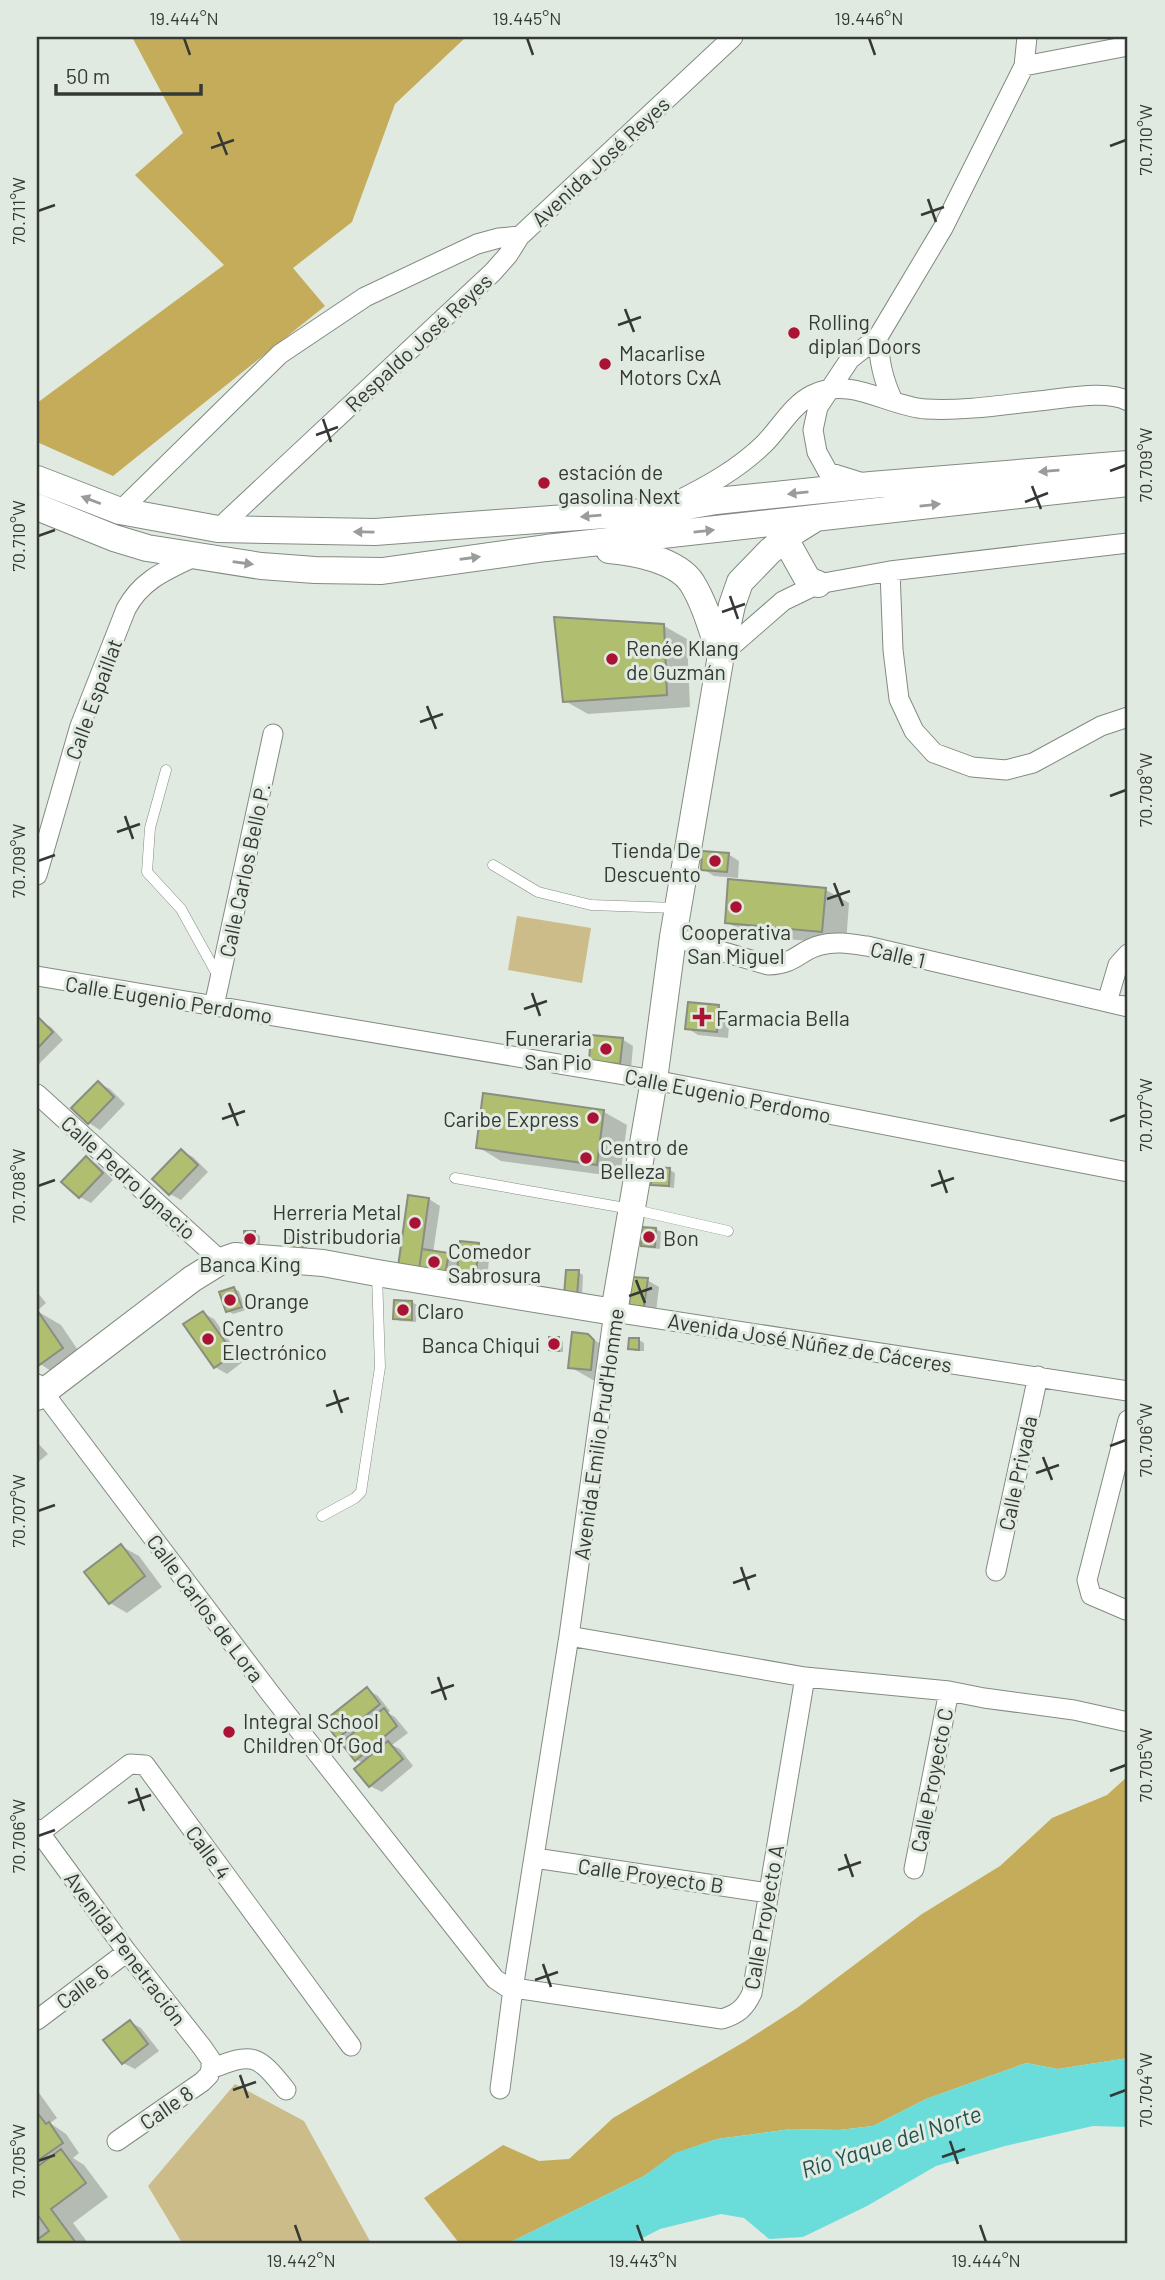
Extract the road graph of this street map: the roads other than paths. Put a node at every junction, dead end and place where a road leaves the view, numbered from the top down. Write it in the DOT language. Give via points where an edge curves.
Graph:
graph roads {
  1 [pos="733,37"];
  2 [pos="1027,37"];
  3 [pos="1128,46"];
  4 [pos="1024,66"];
  5 [pos="520,236"];
  6 [pos="878,337"];
  7 [pos="830,388"];
  8 [pos="893,401"];
  9 [pos="1128,401"];
  10 [pos="1123,474"];
  11 [pos="37,479"];
  12 [pos="871,485"];
  13 [pos="37,508"];
  14 [pos="120,511"];
  15 [pos="659,511"];
  16 [pos="816,518"];
  17 [pos="218,529"];
  18 [pos="785,539"];
  19 [pos="1128,543"];
  20 [pos="546,548"];
  21 [pos="196,556"];
  22 [pos="890,571"];
  23 [pos="818,584"];
  24 [pos="721,655"];
  25 [pos="1128,717"];
  26 [pos="273,734"];
  27 [pos="166,770"];
  28 [pos="493,865"];
  29 [pos="37,875"];
  30 [pos="677,908"];
  31 [pos="673,937"];
  32 [pos="1128,954"];
  33 [pos="37,976"];
  34 [pos="220,979"];
  35 [pos="1107,1002"];
  36 [pos="214,1006"];
  37 [pos="1128,1007"];
  38 [pos="654,1080"];
  39 [pos="37,1094"];
  40 [pos="1128,1171"];
  41 [pos="454,1178"];
  42 [pos="631,1209"];
  43 [pos="728,1231"];
  44 [pos="221,1261"];
  45 [pos="377,1273"];
  46 [pos="614,1312"];
  47 [pos="1038,1376"];
  48 [pos="39,1391"];
  49 [pos="1128,1391"];
  50 [pos="1128,1420"];
  51 [pos="322,1516"];
  52 [pos="996,1571"];
  53 [pos="1128,1609"];
  54 [pos="569,1636"];
  55 [pos="805,1676"];
  56 [pos="948,1690"];
  57 [pos="1128,1722"];
  58 [pos="38,1832"];
  59 [pos="535,1858"];
  60 [pos="914,1869"];
  61 [pos="768,1893"];
  62 [pos="127,1952"];
  63 [pos="513,1989"];
  64 [pos="37,2020"];
  65 [pos="351,2046"];
  66 [pos="211,2069"];
  67 [pos="500,2089"];
  68 [pos="286,2090"];
  69 [pos="117,2141"];
  1 -- 5 [label="street, Avenida José Reyes"];
  2 -- 4 [label="street"];
  3 -- 4 [label="street"];
  4 -- 6 [label="street" via="943,228"];
  5 -- 14 [label="street, Avenida José Reyes" via="477,244 365,298 280,354"];
  5 -- 17 [label="street, Respaldo José Reyes" via="493,272"];
  6 -- 7 [label="street" via="850,359"];
  6 -- 8 [label="street" via="878,358"];
  7 -- 8 [label="street"];
  7 -- 12 [label="street" via="818,407 813,430 817,452 828,472"];
  7 -- 15 [label="street" via="797,406 742,464"];
  8 -- 9 [label="street" via="924,409 1094,395"];
  10 -- 12 [label="main road, one-way"];
  16 -- 10 [label="main road, one-way"];
  14 -- 11 [label="main road, one-way"];
  12 -- 15 [label="main road, one-way"];
  13 -- 21 [label="main road" via="147,548"];
  14 -- 17 [label="main road"];
  15 -- 17 [label="main road, one-way" via="375,532"];
  16 -- 18 [label="main road, Avenida Emilio Prud'Homme"];
  20 -- 16 [label="main road, one-way"];
  18 -- 23 [label="main road" via="808,580"];
  18 -- 24 [label="main road, Avenida Emilio Prud'Homme" via="740,582"];
  19 -- 22 [label="street"];
  21 -- 20 [label="main road, one-way" via="261,566 382,571"];
  20 -- 24 [label="main road, Avenida Emilio Prud'Homme" via="613,551 668,563 691,581"];
  21 -- 29 [label="street, Calle Espaillat" via="152,579 135,593 126,609 80,726"];
  22 -- 23 [label="street"];
  22 -- 25 [label="street" via="899,699 914,731 934,753 972,767 1006,770 1033,763 1101,726"];
  23 -- 24 [label="street" via="783,601"];
  24 -- 30 [label="main road, Avenida Emilio Prud'Homme"];
  26 -- 34 [label="street, Calle Carlos Bello P."];
  27 -- 34 [label="lane" via="150,828 148,872 181,909"];
  28 -- 30 [label="lane" via="538,892 591,905"];
  30 -- 31 [label="main road, Avenida Emilio Prud'Homme"];
  31 -- 35 [label="street, Calle 1" via="768,964 797,959 822,944 867,946"];
  31 -- 38 [label="main road, Avenida Emilio Prud'Homme"];
  32 -- 35 [label="street" via="1118,965"];
  33 -- 36 [label="street, Calle Eugenio Perdomo"];
  34 -- 36 [label="street, Calle Carlos Bello P."];
  35 -- 37 [label="street, Calle 1"];
  36 -- 38 [label="street, Calle Eugenio Perdomo"];
  38 -- 40 [label="street, Calle Eugenio Perdomo"];
  38 -- 42 [label="main road, Avenida Emilio Prud'Homme"];
  39 -- 44 [label="street, Calle Pedro Ignacio"];
  41 -- 42 [label="lane"];
  42 -- 43 [label="lane"];
  42 -- 46 [label="main road, Avenida Emilio Prud'Homme"];
  44 -- 45 [label="main road, Avenida José Núñez de Cáceres" via="235,1256 323,1263"];
  44 -- 48 [label="main road, Avenida José Núñez de Cáceres"];
  45 -- 46 [label="main road, Avenida José Núñez de Cáceres"];
  45 -- 51 [label="lane" via="380,1367 361,1492"];
  46 -- 47 [label="street, Avenida José Núñez de Cáceres"];
  46 -- 54 [label="street, Avenida Emilio Prud'Homme"];
  47 -- 49 [label="street, Avenida José Núñez de Cáceres"];
  47 -- 52 [label="street, Calle Privada"];
  48 -- 63 [label="street, Calle Carlos de Lora" via="495,1979"];
  50 -- 53 [label="street" via="1087,1580 1091,1594"];
  54 -- 55 [label="street"];
  54 -- 59 [label="street, Avenida Emilio Prud'Homme"];
  55 -- 56 [label="street"];
  55 -- 61 [label="street, Calle Proyecto A"];
  56 -- 57 [label="street"];
  56 -- 60 [label="street, Calle Proyecto C"];
  58 -- 62 [label="street, Avenida Penetración"];
  58 -- 65 [label="street, Calle 4" via="130,1764 145,1765"];
  59 -- 61 [label="street, Calle Proyecto B"];
  59 -- 63 [label="street, Avenida Emilio Prud'Homme"];
  61 -- 63 [label="street, Calle Proyecto A" via="752,1993 734,2015 722,2019"];
  62 -- 64 [label="street, Calle 6"];
  62 -- 66 [label="street, Avenida Penetración" via="211,2060"];
  63 -- 67 [label="street, Avenida Emilio Prud'Homme"];
  66 -- 68 [label="street" via="241,2057 257,2060"];
  66 -- 69 [label="street, Calle 8" via="202,2081"];
}
